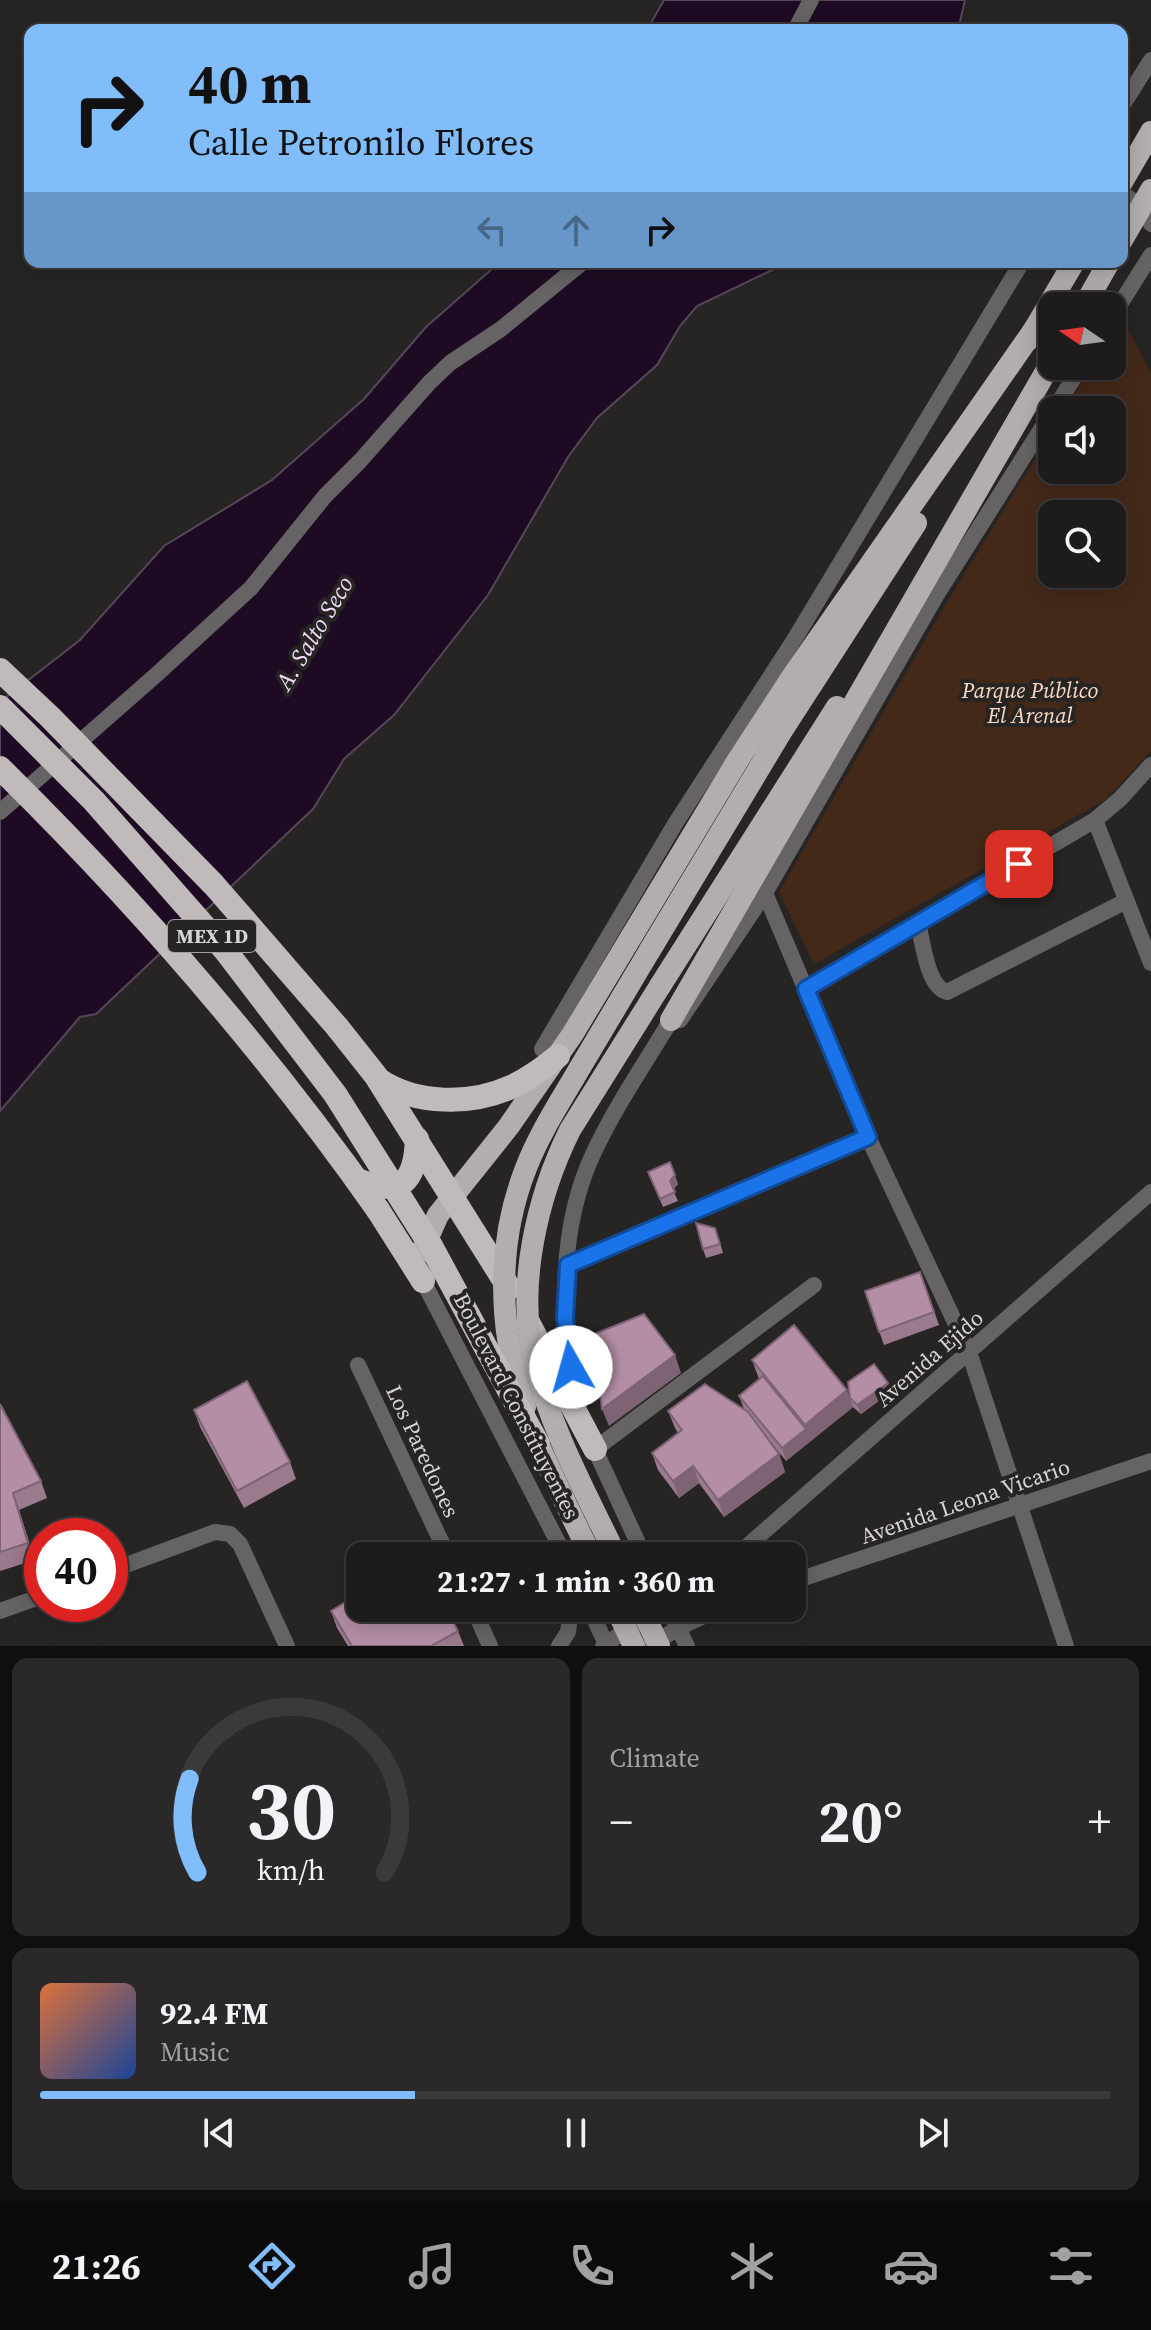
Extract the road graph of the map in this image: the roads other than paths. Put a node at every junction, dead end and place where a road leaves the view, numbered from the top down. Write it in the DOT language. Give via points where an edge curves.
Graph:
graph roads {
  1 [pos="811,0"];
  2 [pos="798,24"];
  3 [pos="1151,60"];
  4 [pos="1128,96"];
  5 [pos="1151,132"];
  6 [pos="1128,172"];
  7 [pos="1128,196"];
  8 [pos="1148,207"];
  9 [pos="1128,232"];
  10 [pos="1151,255"];
  11 [pos="576,268"];
  12 [pos="1018,268"];
  13 [pos="1070,268"];
  14 [pos="1106,268"];
  15 [pos="1092,292"];
  16 [pos="1126,295"];
  17 [pos="1036,327"];
  18 [pos="1041,380"];
  19 [pos="1038,435"];
  20 [pos="955,530"];
  21 [pos="0,670"];
  22 [pos="0,707"];
  23 [pos="1151,765"];
  24 [pos="0,768"];
  25 [pos="0,812"];
  26 [pos="1095,820"];
  27 [pos="765,893"];
  28 [pos="1126,901"];
  29 [pos="918,923"];
  30 [pos="1151,963"];
  31 [pos="806,989"];
  32 [pos="671,1020"];
  33 [pos="550,1052"];
  34 [pos="376,1076"];
  35 [pos="868,1137"];
  36 [pos="417,1139"];
  37 [pos="357,1180"];
  38 [pos="1151,1192"];
  39 [pos="453,1195"];
  40 [pos="568,1265"];
  41 [pos="423,1281"];
  42 [pos="814,1285"];
  43 [pos="969,1352"];
  44 [pos="358,1365"];
  45 [pos="538,1444"];
  46 [pos="595,1449"];
  47 [pos="1151,1461"];
  48 [pos="616,1494"];
  49 [pos="1020,1507"];
  50 [pos="441,1542"];
  51 [pos="557,1542"];
  52 [pos="584,1542"];
  53 [pos="590,1542"];
  54 [pos="609,1542"];
  55 [pos="638,1542"];
  56 [pos="752,1542"];
  57 [pos="128,1564"];
  58 [pos="806,1577"];
  59 [pos="24,1602"];
  60 [pos="0,1611"];
  61 [pos="479,1622"];
  62 [pos="569,1622"];
  63 [pos="595,1622"];
  64 [pos="623,1622"];
  65 [pos="639,1622"];
  66 [pos="648,1622"];
  67 [pos="675,1622"];
  68 [pos="691,1622"];
  69 [pos="678,1628"];
  70 [pos="605,1645"];
  71 [pos="287,1646"];
  72 [pos="490,1646"];
  73 [pos="559,1646"];
  74 [pos="634,1646"];
  75 [pos="650,1646"];
  76 [pos="659,1646"];
  77 [pos="687,1646"];
  78 [pos="1066,1646"];
  1 -- 2 [label="street"];
  3 -- 4 [label="street"];
  5 -- 6 [label="highway"];
  7 -- 8 [label="street"];
  8 -- 9 [label="highway"];
  10 -- 16 [label="street"];
  11 -- 25 [label="street" via="450,363 325,496 251,588"];
  12 -- 33 [label="street" via="794,640 675,824"];
  13 -- 17 [label="highway"];
  14 -- 15 [label="highway"];
  17 -- 33 [label="highway" via="786,686"];
  17 -- 45 [label="highway, bridge" via="781,732 527,1166 511,1217 505,1311 521,1394"];
  18 -- 20 [label="highway"];
  19 -- 27 [label="street" via="944,583"];
  20 -- 32 [label="highway"];
  20 -- 54 [label="highway, Boulevard Constituyentes, bridge" via="765,817 570,1130 541,1198 529,1285 533,1358"];
  21 -- 34 [label="highway, MEX 1D, bridge" via="214,885"];
  22 -- 45 [label="highway, MEX 1D, bridge" via="94,801 225,950 335,1094 431,1246"];
  23 -- 26 [label="street"];
  24 -- 37 [label="highway, bridge" via="77,844 209,991"];
  26 -- 28 [label="street"];
  26 -- 29 [label="street"];
  27 -- 31 [label="street"];
  27 -- 32 [label="street" via="684,1016"];
  28 -- 29 [label="street" via="947,992 933,981"];
  28 -- 30 [label="street"];
  29 -- 31 [label="street"];
  31 -- 35 [label="street"];
  32 -- 40 [label="street" via="594,1152 580,1188"];
  33 -- 34 [label="highway" via="527,1079 464,1099 413,1095"];
  33 -- 39 [label="highway" via="509,1126"];
  34 -- 36 [label="highway, MEX 1D"];
  35 -- 40 [label="street"];
  35 -- 43 [label="street"];
  36 -- 37 [label="highway" via="413,1172 403,1183 386,1188"];
  36 -- 39 [label="highway, MEX 1D"];
  37 -- 41 [label="highway, bridge"];
  38 -- 43 [label="street, Avenida Ejido"];
  39 -- 41 [label="highway" via="425,1240"];
  39 -- 46 [label="highway, MEX 1D" via="517,1300"];
  40 -- 46 [label="street" via="568,1344 576,1394"];
  41 -- 51 [label="street, Boulevard Constituyentes"];
  42 -- 46 [label="street"];
  43 -- 49 [label="street"];
  43 -- 56 [label="street, Avenida Ejido"];
  44 -- 50 [label="street, Los Paredones"];
  45 -- 52 [label="highway, bridge"];
  46 -- 48 [label="street"];
  47 -- 49 [label="street, Avenida Leona Vicario"];
  48 -- 53 [label="street" via="612,1522"];
  48 -- 55 [label="street"];
  49 -- 58 [label="street, Avenida Leona Vicario"];
  49 -- 78 [label="street"];
  57 -- 71 [label="street" via="215,1532 230,1534 240,1544"];
  59 -- 60 [label="street"];
  61 -- 72 [label="street"];
  62 -- 73 [label="street"];
  63 -- 70 [label="street"];
  64 -- 74 [label="highway, bridge"];
  65 -- 70 [label="street"];
  66 -- 76 [label="highway, bridge"];
  67 -- 69 [label="street"];
  68 -- 69 [label="street"];
  69 -- 75 [label="street"];
  69 -- 77 [label="street"];
}
